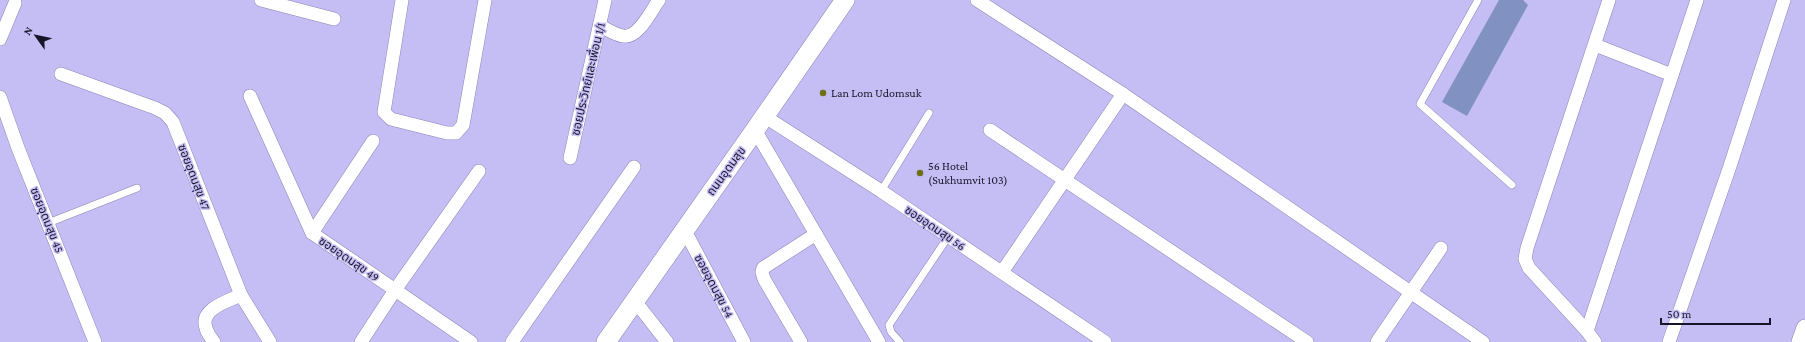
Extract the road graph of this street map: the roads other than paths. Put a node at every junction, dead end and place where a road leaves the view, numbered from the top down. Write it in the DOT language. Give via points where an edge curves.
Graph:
graph roads {
  1 [pos="261,0"];
  2 [pos="402,0"];
  3 [pos="485,0"];
  4 [pos="605,0"];
  5 [pos="659,0"];
  6 [pos="845,0"];
  7 [pos="976,0"];
  8 [pos="1478,0"];
  9 [pos="1609,0"];
  10 [pos="1697,0"];
  11 [pos="1784,0"];
  12 [pos="277,2"];
  13 [pos="15,3"];
  14 [pos="334,19"];
  15 [pos="600,26"];
  16 [pos="0,39"];
  17 [pos="1594,45"];
  18 [pos="61,74"];
  19 [pos="1672,76"];
  20 [pos="1123,94"];
  21 [pos="250,96"];
  22 [pos="0,97"];
  23 [pos="929,113"];
  24 [pos="760,123"];
  25 [pos="990,130"];
  26 [pos="373,141"];
  27 [pos="570,158"];
  28 [pos="634,167"];
  29 [pos="479,171"];
  30 [pos="1065,180"];
  31 [pos="1512,185"];
  32 [pos="137,188"];
  33 [pos="881,191"];
  34 [pos="48,223"];
  35 [pos="684,229"];
  36 [pos="312,233"];
  37 [pos="816,234"];
  38 [pos="948,237"];
  39 [pos="1440,248"];
  40 [pos="1002,272"];
  41 [pos="395,290"];
  42 [pos="1411,292"];
  43 [pos="241,295"];
  44 [pos="635,301"];
  45 [pos="1805,328"];
  46 [pos="1587,331"];
  47 [pos="96,342"];
  48 [pos="214,342"];
  49 [pos="270,342"];
  50 [pos="362,342"];
  51 [pos="470,342"];
  52 [pos="512,342"];
  53 [pos="606,342"];
  54 [pos="667,342"];
  55 [pos="744,342"];
  56 [pos="801,342"];
  57 [pos="879,342"];
  58 [pos="900,342"];
  59 [pos="1105,342"];
  60 [pos="1307,342"];
  61 [pos="1377,342"];
  62 [pos="1484,342"];
  63 [pos="1595,342"];
  64 [pos="1669,342"];
  65 [pos="1800,342"];
  1 -- 12 [label="street"];
  2 -- 3 [label="street" via="384,112 391,119 447,133 456,133 463,125"];
  4 -- 15 [label="street, ซอยประวิทย์และเพื่อน 1/1"];
  5 -- 15 [label="street" via="636,33 629,37"];
  6 -- 24 [label="main road, ถนนอุดมสุข"];
  7 -- 20 [label="street"];
  8 -- 31 [label="lane" via="1420,104"];
  9 -- 17 [label="street"];
  10 -- 19 [label="street"];
  11 -- 64 [label="street" via="1729,170"];
  12 -- 14 [label="street"];
  13 -- 16 [label="street"];
  15 -- 27 [label="street, ซอยประวิทย์และเพื่อน 1/1"];
  17 -- 19 [label="street"];
  17 -- 46 [label="street" via="1525,259 1529,268"];
  18 -- 43 [label="street, ซอยอุดมสุข 47" via="155,108 165,113 173,122"];
  19 -- 46 [label="street"];
  20 -- 30 [label="street"];
  20 -- 42 [label="street"];
  21 -- 36 [label="street, ซอยอุดมสุข 49"];
  22 -- 34 [label="street, ซอยอุดมสุข 45"];
  23 -- 33 [label="lane"];
  24 -- 33 [label="street, ซอยอุดมสุข 56"];
  24 -- 35 [label="main road, ถนนอุดมสุข"];
  24 -- 37 [label="street"];
  25 -- 30 [label="street"];
  26 -- 36 [label="street"];
  28 -- 52 [label="street"];
  29 -- 41 [label="street"];
  30 -- 40 [label="street"];
  30 -- 60 [label="street"];
  32 -- 34 [label="lane"];
  33 -- 38 [label="street, ซอยอุดมสุข 56"];
  34 -- 47 [label="street, ซอยอุดมสุข 45"];
  35 -- 44 [label="main road, ถนนอุดมสุข"];
  35 -- 55 [label="street, ซอยอุดมสุข 54"];
  36 -- 41 [label="street, ซอยอุดมสุข 49"];
  37 -- 56 [label="street" via="763,268 762,272 764,280"];
  37 -- 57 [label="street"];
  38 -- 40 [label="street, ซอยอุดมสุข 56"];
  38 -- 58 [label="lane" via="889,325 891,332"];
  39 -- 42 [label="street"];
  40 -- 59 [label="street, ซอยอุดมสุข 56"];
  41 -- 50 [label="street"];
  41 -- 51 [label="street, ซอยอุดมสุข 49"];
  42 -- 61 [label="street"];
  42 -- 62 [label="street"];
  43 -- 48 [label="street" via="211,310 206,318 205,328"];
  43 -- 49 [label="street, ซอยอุดมสุข 47"];
  44 -- 53 [label="main road, ถนนอุดมสุข"];
  44 -- 54 [label="street"];
  45 -- 65 [label="street"];
  46 -- 63 [label="street"];
}
